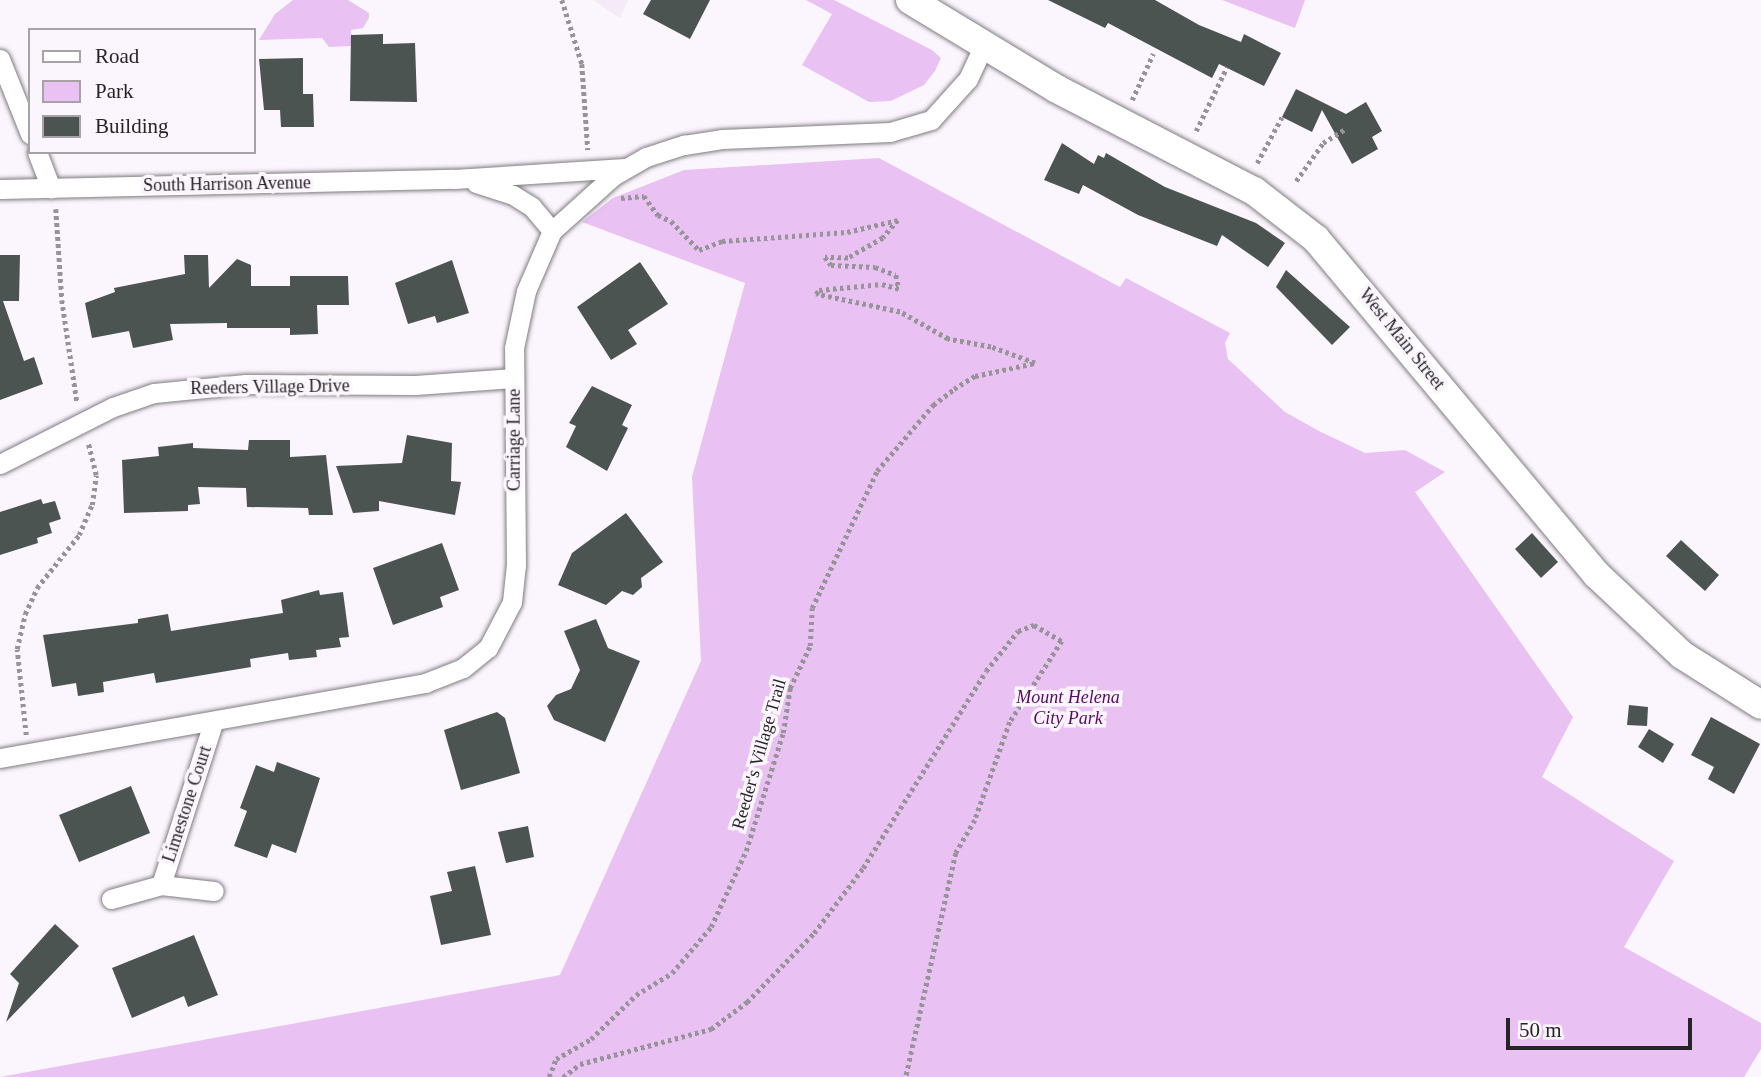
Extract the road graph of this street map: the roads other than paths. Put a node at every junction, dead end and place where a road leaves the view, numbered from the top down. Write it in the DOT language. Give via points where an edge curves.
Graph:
graph roads {
  1 [pos="910,0"];
  2 [pos="984,44"];
  3 [pos="0,59"];
  4 [pos="28,129"];
  5 [pos="38,154"];
  6 [pos="627,168"];
  7 [pos="454,179"];
  8 [pos="51,188"];
  9 [pos="0,189"];
  10 [pos="552,231"];
  11 [pos="514,378"];
  12 [pos="0,464"];
  13 [pos="1761,705"];
  14 [pos="213,723"];
  15 [pos="0,758"];
  16 [pos="160,885"];
  17 [pos="214,891"];
  18 [pos="111,899"];
  1 -- 2 [label="street, West Main Street"];
  2 -- 6 [label="street, Carriage Lane" via="968,79 930,120 890,132 709,141 646,157"];
  2 -- 13 [label="street, West Main Street" via="1057,89 1254,191 1316,239 1596,574 1682,655"];
  3 -- 4 [label="street"];
  5 -- 8 [label="street"];
  6 -- 7 [label="street, South Harrison Avenue"];
  6 -- 10 [label="street, Carriage Lane" via="585,197"];
  7 -- 8 [label="street, South Harrison Avenue"];
  7 -- 10 [label="street, South Harrison Avenue" via="513,195 532,207"];
  8 -- 9 [label="street, South Harrison Avenue"];
  10 -- 11 [label="street, Carriage Lane" via="526,291 514,348"];
  11 -- 12 [label="street, Reeders Village Drive" via="415,385 246,384 180,389 113,407"];
  11 -- 14 [label="street, Carriage Lane" via="516,566 512,602 488,648 447,677 425,684"];
  14 -- 15 [label="street, Carriage Lane"];
  14 -- 16 [label="street, Limestone Court"];
  16 -- 17 [label="street, Limestone Court"];
  16 -- 18 [label="street, Limestone Court"];
}
